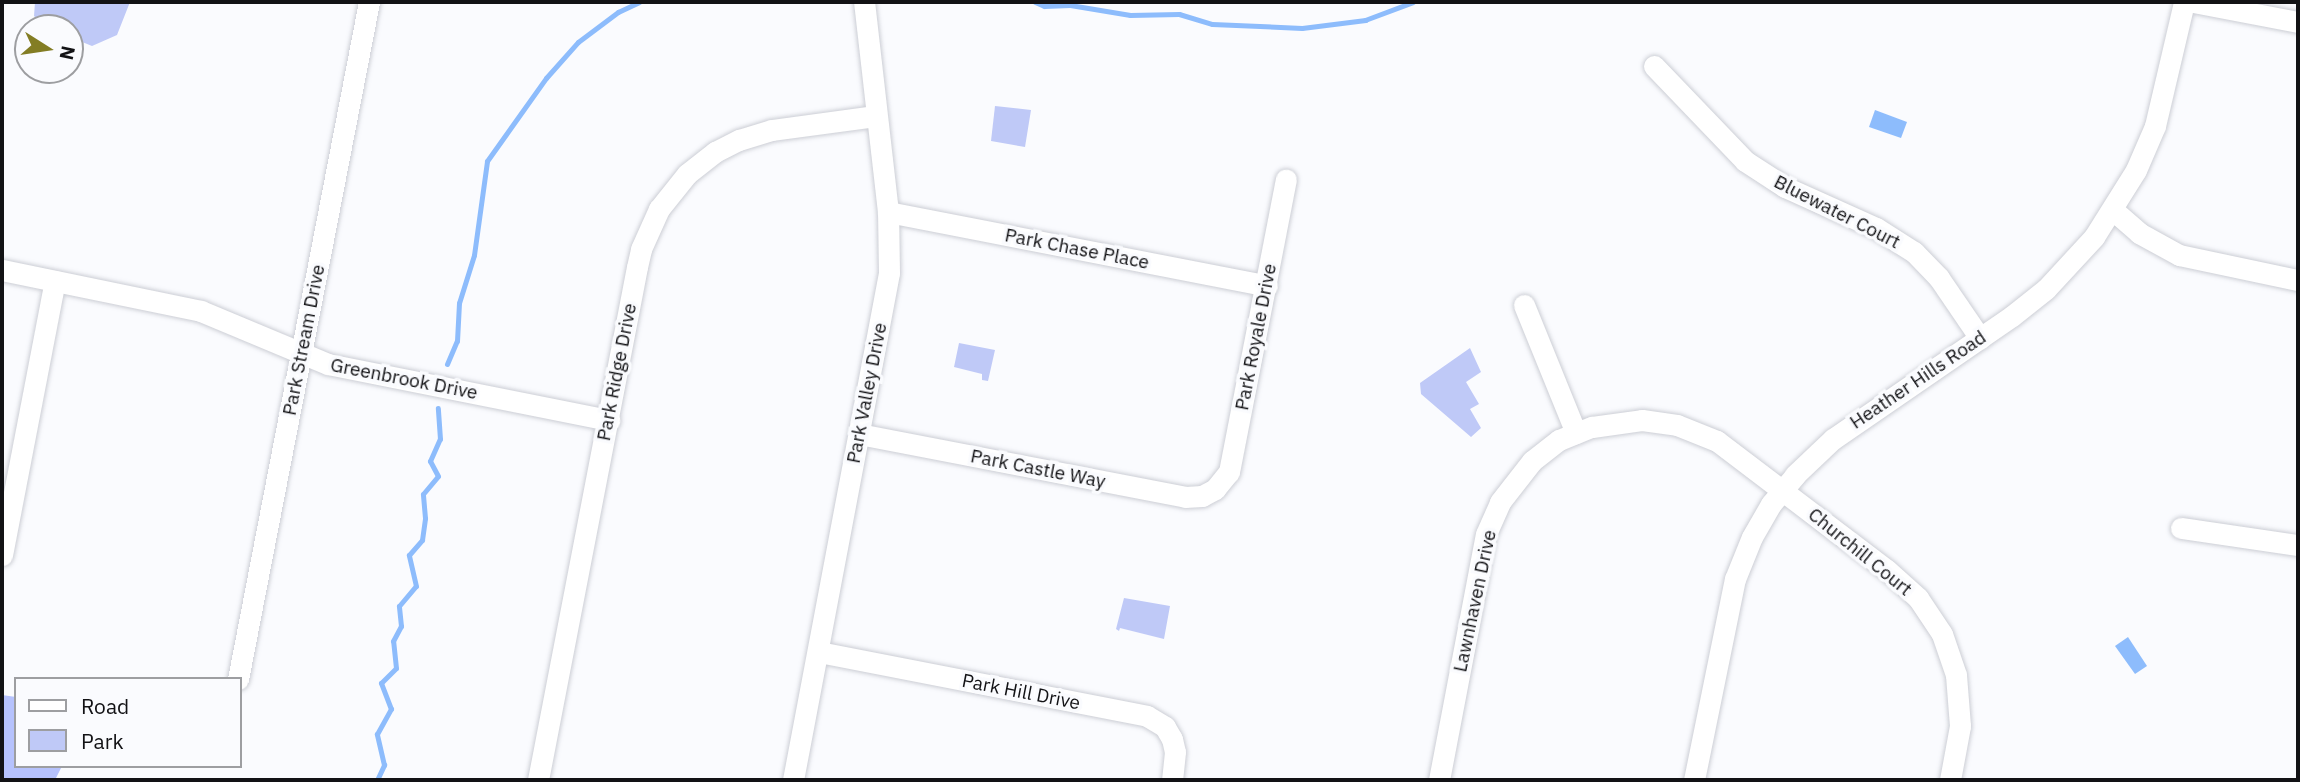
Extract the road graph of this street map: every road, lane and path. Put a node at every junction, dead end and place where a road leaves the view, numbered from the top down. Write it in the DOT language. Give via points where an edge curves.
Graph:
graph roads {
  1 [pos="369,2"];
  2 [pos="864,2"];
  3 [pos="2184,2"];
  4 [pos="2193,2"];
  5 [pos="2298,22"];
  6 [pos="1654,66"];
  7 [pos="876,116"];
  8 [pos="1286,180"];
  9 [pos="2113,209"];
  10 [pos="888,212"];
  11 [pos="2,270"];
  12 [pos="2298,280"];
  13 [pos="55,281"];
  14 [pos="1267,286"];
  15 [pos="1524,305"];
  16 [pos="1979,338"];
  17 [pos="301,355"];
  18 [pos="608,420"];
  19 [pos="1576,433"];
  20 [pos="859,434"];
  21 [pos="1215,489"];
  22 [pos="1782,490"];
  23 [pos="2181,528"];
  24 [pos="2298,545"];
  25 [pos="2,555"];
  26 [pos="819,652"];
  27 [pos="238,677"];
  28 [pos="538,780"];
  29 [pos="793,780"];
  30 [pos="1172,780"];
  31 [pos="1439,780"];
  32 [pos="1694,780"];
  33 [pos="1950,780"];
  1 -- 17 [label="street, Park Stream Drive"];
  2 -- 7 [label="street, Park Valley Drive"];
  3 -- 9 [label="street, Heather Hills Road" via="2160,112 2142,158"];
  4 -- 5 [label="street"];
  6 -- 16 [label="street, Bluewater Court" via="1745,161 1914,252 1950,292"];
  7 -- 10 [label="street, Park Valley Drive"];
  7 -- 18 [label="street, Park Ridge Drive" via="755,134 715,152 681,180 659,209 641,249"];
  8 -- 14 [label="street, Park Royale Drive"];
  9 -- 12 [label="street" via="2139,233 2179,255"];
  9 -- 16 [label="street, Heather Hills Road" via="2046,289"];
  10 -- 14 [label="street, Park Chase Place"];
  10 -- 20 [label="street, Park Valley Drive" via="885,301"];
  11 -- 13 [label="street, Greenbrook Drive"];
  13 -- 17 [label="street, Greenbrook Drive" via="201,311"];
  13 -- 25 [label="street"];
  14 -- 21 [label="street, Park Royale Drive" via="1229,472"];
  15 -- 19 [label="street"];
  16 -- 22 [label="street, Heather Hills Road" via="1833,439"];
  17 -- 18 [label="street, Greenbrook Drive" via="339,367"];
  17 -- 27 [label="street, Park Stream Drive"];
  18 -- 28 [label="street, Park Ridge Drive"];
  19 -- 22 [label="street, Lawnhaven Drive" via="1633,420 1677,425 1717,441"];
  19 -- 31 [label="street, Lawnhaven Drive" via="1532,461 1509,487 1486,534"];
  20 -- 21 [label="street, Park Castle Way" via="1185,497"];
  20 -- 26 [label="street, Park Valley Drive"];
  22 -- 32 [label="street, Heather Hills Road" via="1752,537 1735,579"];
  22 -- 33 [label="street, Churchill Court" via="1898,579 1933,619 1954,667 1960,709"];
  23 -- 24 [label="street"];
  26 -- 29 [label="street, Park Valley Drive"];
  26 -- 30 [label="street, Park Hill Drive" via="1147,716 1165,727 1172,739"];
}
